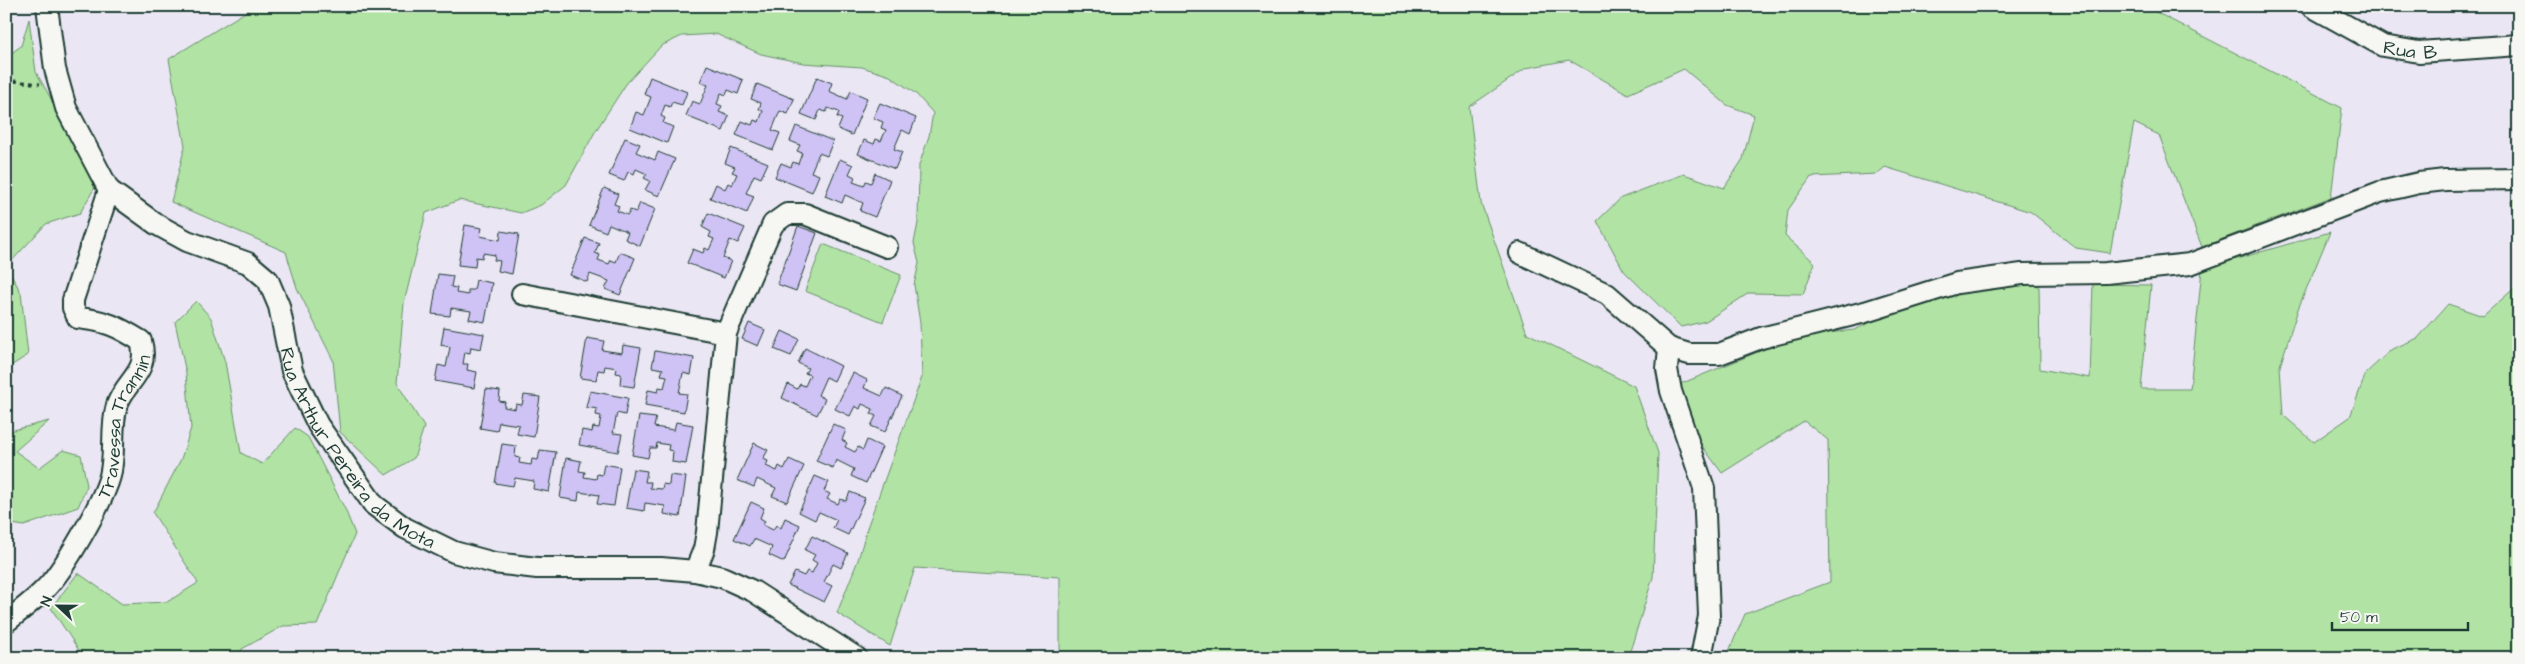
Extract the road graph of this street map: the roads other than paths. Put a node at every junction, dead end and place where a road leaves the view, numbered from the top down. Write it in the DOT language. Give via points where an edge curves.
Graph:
graph roads {
  1 [pos="47,6"];
  2 [pos="2312,6"];
  3 [pos="2519,45"];
  4 [pos="2519,179"];
  5 [pos="109,190"];
  6 [pos="887,247"];
  7 [pos="1520,253"];
  8 [pos="522,294"];
  9 [pos="726,333"];
  10 [pos="1669,348"];
  11 [pos="695,571"];
  12 [pos="6,622"];
  13 [pos="857,658"];
  14 [pos="1701,658"];
  1 -- 5 [label="street, Rua Arthur Pereira da Mota" via="55,69 66,108"];
  2 -- 3 [label="street, Rua B" via="2353,32 2383,46 2419,52"];
  4 -- 10 [label="street" via="2445,180 2380,192 2190,264 2106,273 2022,274 1957,283 1865,312 1761,338 1719,354 1689,354"];
  5 -- 11 [label="street, Rua Arthur Pereira da Mota" via="156,224 187,241 248,263 268,280 279,306 292,371 318,425 374,505 404,528 454,552 494,563 537,568"];
  5 -- 12 [label="street, Travessa Trannin" via="73,308 78,318 95,318 141,341 143,366 120,398 112,420 114,458 102,498 56,576"];
  6 -- 9 [label="street" via="805,214 787,214 768,232"];
  7 -- 10 [label="street" via="1607,294"];
  8 -- 9 [label="street"];
  9 -- 11 [label="street" via="707,532"];
  10 -- 14 [label="street" via="1667,369 1671,391 1704,488 1709,616"];
  11 -- 13 [label="street, Rua Arthur Pereira da Mota" via="722,577 753,591"];
}
